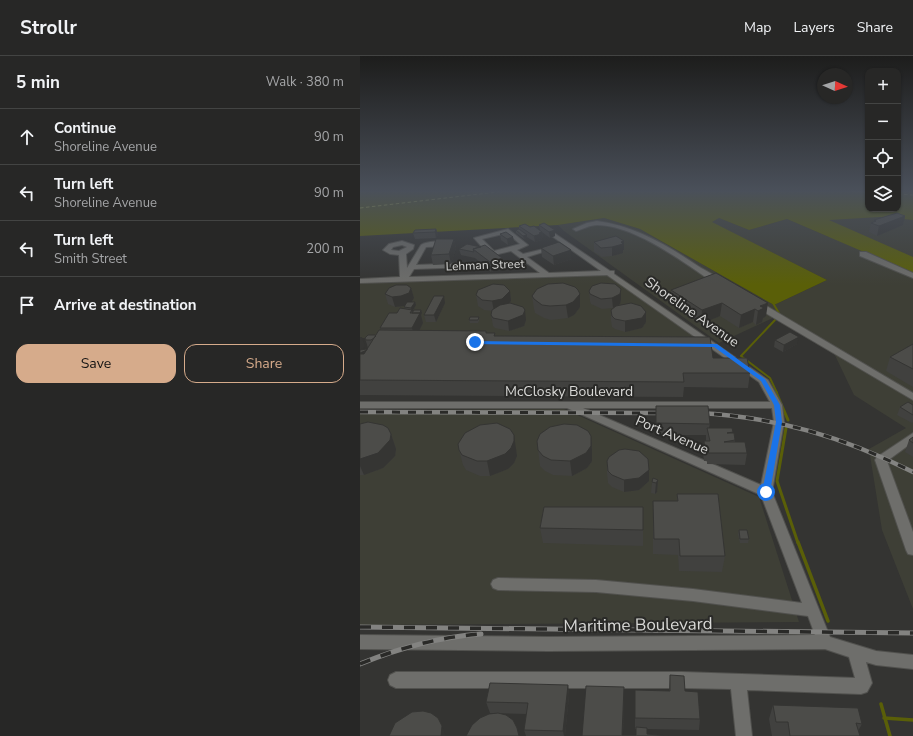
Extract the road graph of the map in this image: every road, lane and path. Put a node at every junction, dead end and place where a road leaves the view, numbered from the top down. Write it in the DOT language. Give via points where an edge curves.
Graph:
graph roads {
  1 [pos="576,228"];
  2 [pos="552,234"];
  3 [pos="449,243"];
  4 [pos="567,244"];
  5 [pos="512,249"];
  6 [pos="402,253"];
  7 [pos="863,254"];
  8 [pos="522,256"];
  9 [pos="471,265"];
  10 [pos="411,267"];
  11 [pos="612,273"];
  12 [pos="547,275"];
  13 [pos="913,276"];
  14 [pos="404,280"];
  15 [pos="360,281"];
  16 [pos="730,289"];
  17 [pos="744,297"];
  18 [pos="700,346"];
  19 [pos="715,346"];
  20 [pos="913,397"];
  21 [pos="360,405"];
  22 [pos="777,405"];
  23 [pos="567,406"];
  24 [pos="913,437"];
  25 [pos="766,492"];
  26 [pos="913,550"];
  27 [pos="498,584"];
  28 [pos="811,610"];
  29 [pos="360,642"];
  30 [pos="825,642"];
  31 [pos="855,651"];
  32 [pos="913,662"];
  33 [pos="396,680"];
  34 [pos="738,682"];
  35 [pos="744,736"];
  1 -- 16 [label="street" via="595,223 611,225 643,236"];
  2 -- 4 [label="street, Shoreline Avenue"];
  3 -- 10 [label="street" via="424,244"];
  4 -- 8 [label="street"];
  4 -- 11 [label="street, Shoreline Avenue"];
  5 -- 5 [label="street" via="525,245 508,231 477,238 493,254"];
  5 -- 8 [label="street"];
  6 -- 14 [label="street"];
  7 -- 13 [label="street"];
  8 -- 12 [label="street"];
  9 -- 10 [label="street"];
  10 -- 14 [label="street"];
  11 -- 12 [label="street, Lehman Street"];
  11 -- 19 [label="street, Shoreline Avenue"];
  12 -- 14 [label="street, Lehman Street"];
  14 -- 15 [label="street, Lehman Street"];
  17 -- 20 [label="street"];
  18 -- 19 [label="street"];
  19 -- 22 [label="street, Shoreline Avenue" via="763,380"];
  21 -- 23 [label="street, McClosky Boulevard"];
  22 -- 23 [label="street, McClosky Boulevard"];
  22 -- 25 [label="street, Shoreline Avenue" via="779,422"];
  23 -- 25 [label="street, Port Avenue"];
  24 -- 26 [label="street" via="882,460"];
  25 -- 28 [label="street"];
  27 -- 28 [label="street" via="596,586 724,598"];
  28 -- 30 [label="street"];
  29 -- 30 [label="street, Maritime Boulevard"];
  30 -- 31 [label="street, Maritime Boulevard"];
  31 -- 32 [label="street, Maritime Boulevard" via="876,658"];
  31 -- 34 [label="street" via="864,683 861,686"];
  33 -- 34 [label="street"];
  34 -- 35 [label="street"];
}
